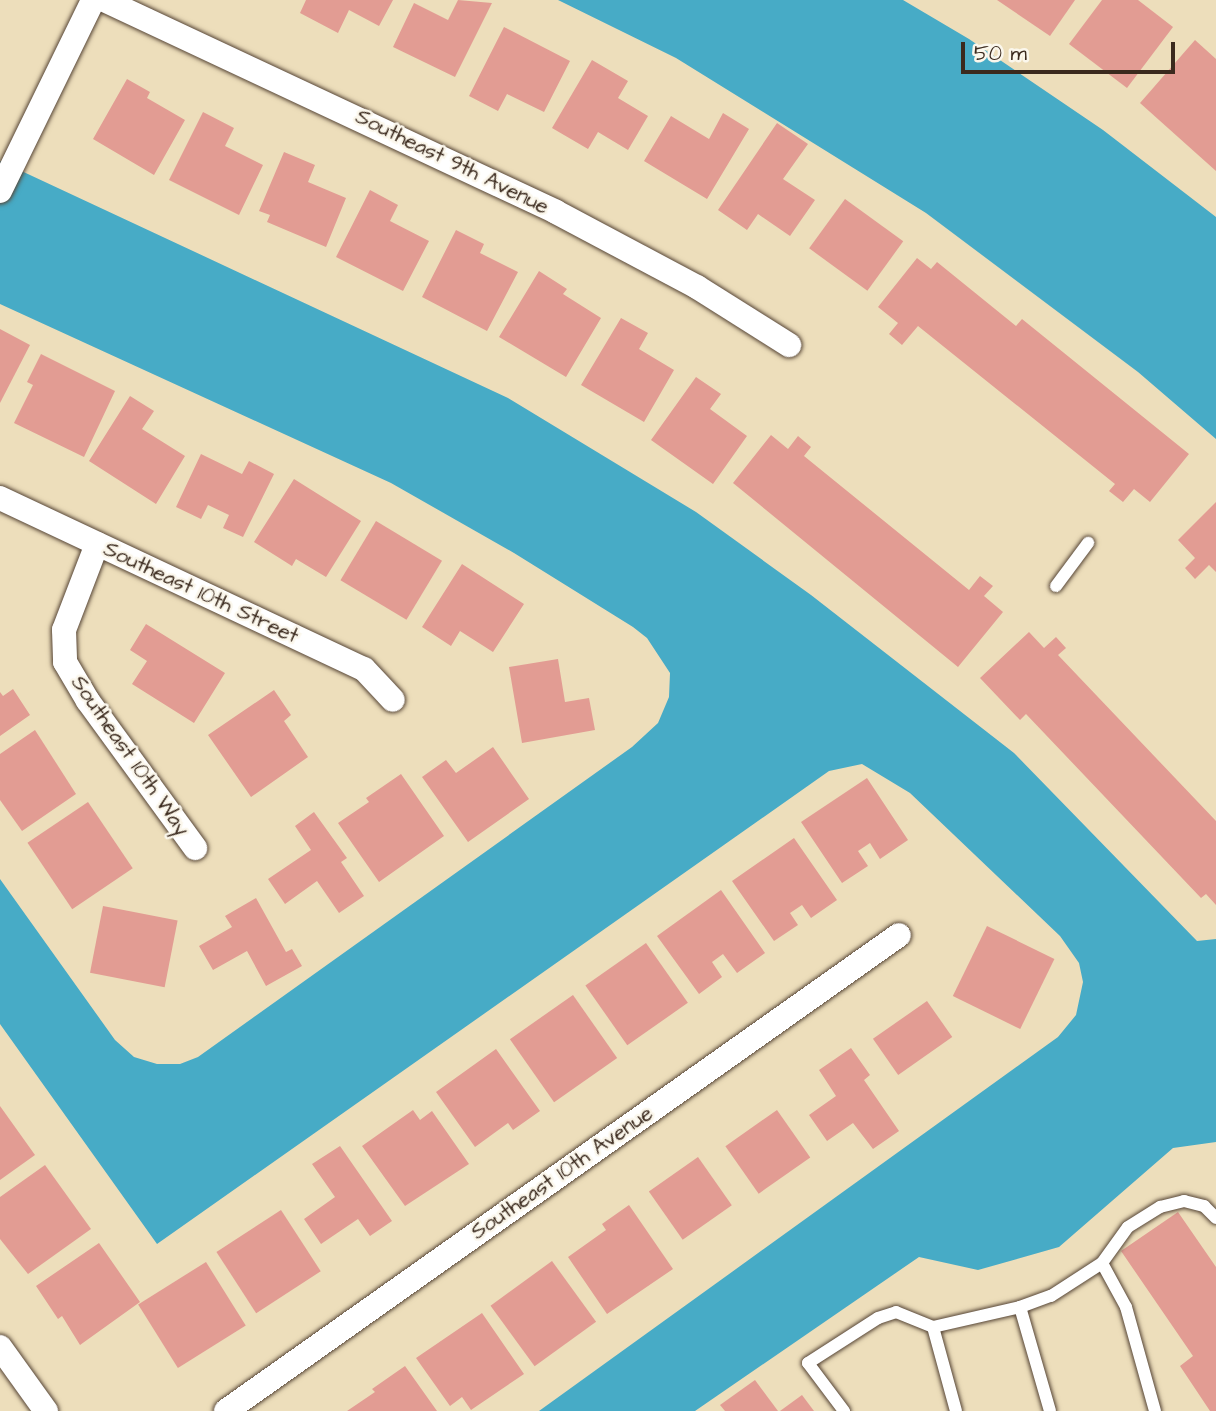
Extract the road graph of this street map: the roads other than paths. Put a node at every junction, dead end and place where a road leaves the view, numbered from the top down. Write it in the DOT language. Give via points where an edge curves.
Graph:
graph roads {
  1 [pos="93,0"];
  2 [pos="104,0"];
  3 [pos="0,191"];
  4 [pos="789,345"];
  5 [pos="0,498"];
  6 [pos="1088,543"];
  7 [pos="97,544"];
  8 [pos="1056,586"];
  9 [pos="393,700"];
  10 [pos="195,848"];
  11 [pos="899,935"];
  12 [pos="1216,1218"];
  13 [pos="1102,1263"];
  14 [pos="1020,1307"];
  15 [pos="933,1328"];
  16 [pos="0,1347"];
  17 [pos="46,1411"];
  18 [pos="226,1411"];
  19 [pos="844,1411"];
  20 [pos="956,1411"];
  21 [pos="1050,1411"];
  22 [pos="1155,1411"];
  1 -- 3 [label="street"];
  2 -- 4 [label="street, Southeast 9th Avenue" via="556,212 697,287"];
  5 -- 7 [label="street, Southeast 10th Street"];
  6 -- 8 [label="lane"];
  7 -- 9 [label="street, Southeast 10th Street" via="365,669"];
  7 -- 10 [label="street, Southeast 10th Way" via="64,630 65,662"];
  11 -- 18 [label="street, Southeast 10th Avenue"];
  12 -- 13 [label="lane" via="1203,1206 1184,1201 1160,1207 1128,1227"];
  13 -- 14 [label="lane" via="1051,1296"];
  13 -- 22 [label="lane" via="1126,1307"];
  14 -- 15 [label="lane"];
  14 -- 21 [label="lane"];
  15 -- 19 [label="lane" via="896,1312 878,1318 808,1363"];
  15 -- 20 [label="lane"];
  16 -- 17 [label="street"];
}
